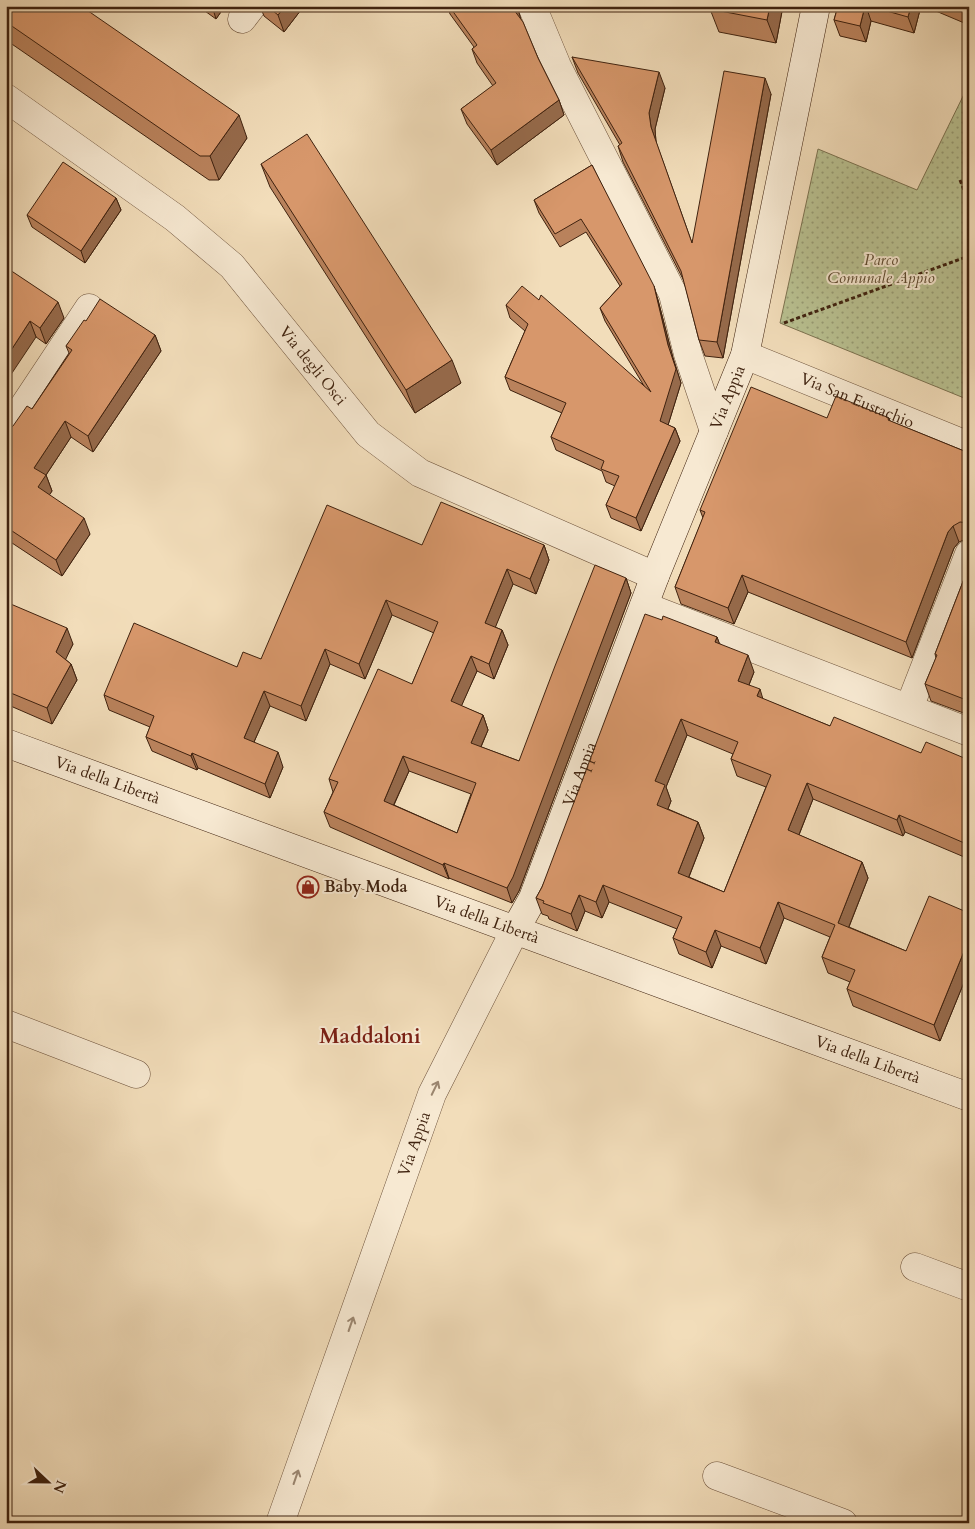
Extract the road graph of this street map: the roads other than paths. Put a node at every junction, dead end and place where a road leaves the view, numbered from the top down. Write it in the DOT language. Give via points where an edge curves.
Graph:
graph roads {
  1 [pos="532,6"];
  2 [pos="816,6"];
  3 [pos="6,98"];
  4 [pos="89,308"];
  5 [pos="746,345"];
  6 [pos="714,431"];
  7 [pos="6,433"];
  8 [pos="969,446"];
  9 [pos="969,554"];
  10 [pos="655,576"];
  11 [pos="644,606"];
  12 [pos="908,708"];
  13 [pos="969,732"];
  14 [pos="6,743"];
  15 [pos="515,930"];
  16 [pos="6,1024"];
  17 [pos="136,1074"];
  18 [pos="969,1097"];
  19 [pos="915,1267"];
  20 [pos="969,1287"];
  21 [pos="718,1476"];
  22 [pos="280,1523"];
  23 [pos="843,1523"];
  1 -- 6 [label="street" via="557,66 673,294 688,354"];
  2 -- 5 [label="street, Via Appia"];
  3 -- 10 [label="street, Via degli Osci" via="175,218 232,266 368,434 420,473"];
  4 -- 7 [label="street"];
  5 -- 6 [label="street, Via Appia"];
  5 -- 8 [label="street, Via San Eustachio"];
  6 -- 10 [label="street, Via Appia"];
  9 -- 12 [label="street"];
  10 -- 11 [label="street, Via Appia"];
  11 -- 12 [label="street"];
  11 -- 15 [label="street, Via Appia" via="533,898"];
  12 -- 13 [label="street"];
  14 -- 15 [label="street, Via della Libertà"];
  15 -- 18 [label="street, Via della Libertà"];
  22 -- 15 [label="street, Via Appia, one-way" via="432,1094"];
  16 -- 17 [label="street"];
  19 -- 20 [label="street"];
  21 -- 23 [label="street"];
}
